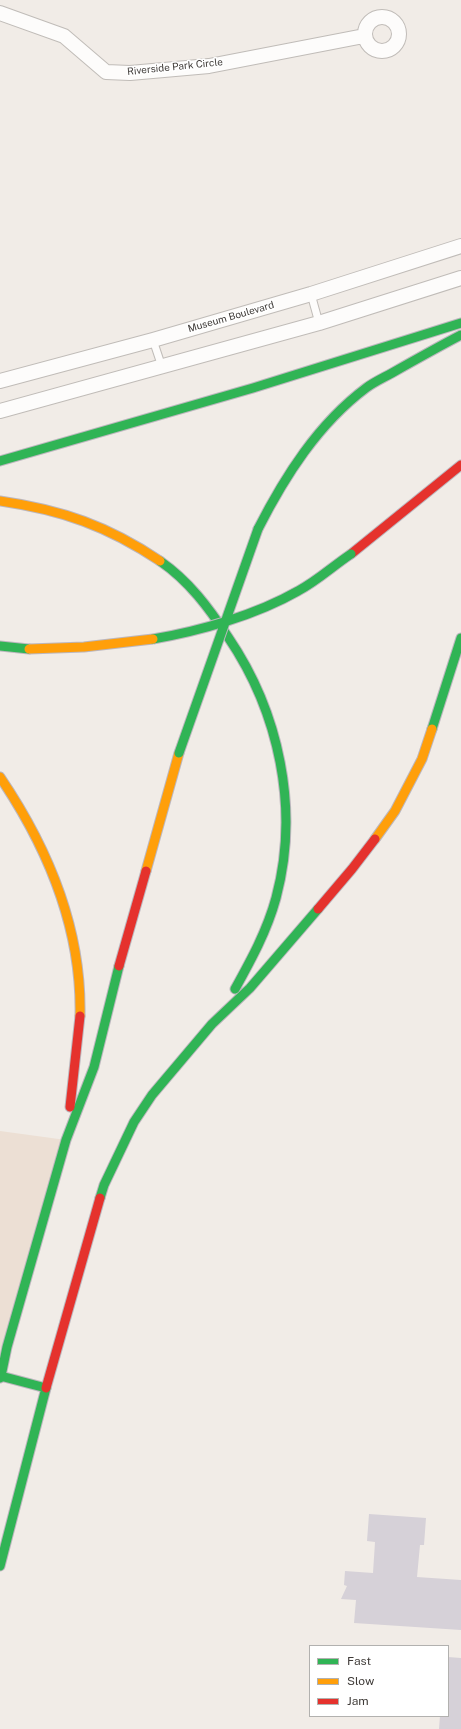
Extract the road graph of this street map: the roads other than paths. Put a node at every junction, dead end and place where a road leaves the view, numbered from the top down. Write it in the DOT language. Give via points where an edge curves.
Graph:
graph roads {
  1 [pos="0,14"];
  2 [pos="364,36"];
  3 [pos="461,246"];
  4 [pos="461,278"];
  5 [pos="311,294"];
  6 [pos="319,323"];
  7 [pos="461,323"];
  8 [pos="461,335"];
  9 [pos="153,340"];
  10 [pos="162,367"];
  11 [pos="0,381"];
  12 [pos="0,411"];
  13 [pos="0,461"];
  14 [pos="461,465"];
  15 [pos="0,501"];
  16 [pos="461,638"];
  17 [pos="0,646"];
  18 [pos="0,777"];
  19 [pos="212,1024"];
  20 [pos="66,1140"];
  21 [pos="0,1376"];
  22 [pos="46,1388"];
  23 [pos="0,1566"];
  1 -- 2 [label="street, Riverside Park Circle" via="64,36 106,72 130,73 209,66"];
  3 -- 5 [label="street, Museum Boulevard"];
  4 -- 6 [label="street"];
  5 -- 6 [label="lane"];
  5 -- 9 [label="street, Museum Boulevard"];
  6 -- 10 [label="street"];
  7 -- 13 [label="main road" via="253,388"];
  8 -- 20 [label="main road, bridge" via="363,390 328,423 300,457 272,500 258,529 179,753 127,936 94,1067"];
  9 -- 10 [label="lane"];
  9 -- 11 [label="street, Museum Boulevard"];
  10 -- 12 [label="street"];
  14 -- 17 [label="main road, bridge" via="351,554 298,591 258,609 165,638 120,645 74,649"];
  15 -- 19 [label="main road" via="44,508 79,518 113,533 175,572 201,599 232,638 272,721 285,786 287,823 284,859 265,933 249,969"];
  16 -- 19 [label="main road" via="422,759 395,811 352,869 298,933 250,988"];
  18 -- 20 [label="main road" via="28,820 57,884 75,956 80,1006"];
  19 -- 22 [label="main road" via="152,1095 134,1122 117,1156 92,1221"];
  20 -- 21 [label="main road"];
  21 -- 22 [label="main road"];
  22 -- 23 [label="main road"];
}
